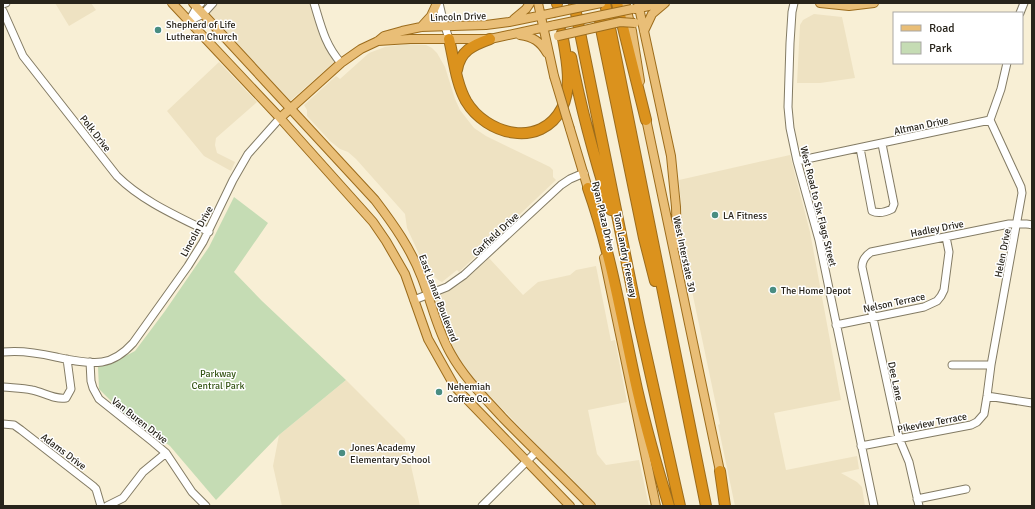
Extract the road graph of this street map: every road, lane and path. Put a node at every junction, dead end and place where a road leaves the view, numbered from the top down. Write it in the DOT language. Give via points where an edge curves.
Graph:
graph roads {
  1 [pos="6,3"];
  2 [pos="172,3"];
  3 [pos="213,3"];
  4 [pos="314,3"];
  5 [pos="438,3"];
  6 [pos="530,3"];
  7 [pos="538,3"];
  8 [pos="574,3"];
  9 [pos="595,3"];
  10 [pos="601,3"];
  11 [pos="605,3"];
  12 [pos="663,3"];
  13 [pos="794,3"];
  14 [pos="820,3"];
  15 [pos="874,3"];
  16 [pos="3,4"];
  17 [pos="197,4"];
  18 [pos="630,5"];
  19 [pos="557,7"];
  20 [pos="3,11"];
  21 [pos="203,14"];
  22 [pos="541,15"];
  23 [pos="189,21"];
  24 [pos="509,22"];
  25 [pos="421,27"];
  26 [pos="445,27"];
  27 [pos="543,28"];
  28 [pos="561,30"];
  29 [pos="644,32"];
  30 [pos="513,34"];
  31 [pos="449,39"];
  32 [pos="490,39"];
  33 [pos="378,41"];
  34 [pos="549,56"];
  35 [pos="341,63"];
  36 [pos="1007,64"];
  37 [pos="456,72"];
  38 [pos="290,109"];
  39 [pos="280,118"];
  40 [pos="646,120"];
  41 [pos="990,120"];
  42 [pos="882,144"];
  43 [pos="860,148"];
  44 [pos="797,161"];
  45 [pos="584,173"];
  46 [pos="588,188"];
  47 [pos="1018,224"];
  48 [pos="1032,225"];
  49 [pos="209,232"];
  50 [pos="946,237"];
  51 [pos="626,257"];
  52 [pos="864,258"];
  53 [pos="678,266"];
  54 [pos="428,294"];
  55 [pos="414,300"];
  56 [pos="872,317"];
  57 [pos="836,325"];
  58 [pos="3,352"];
  59 [pos="67,359"];
  60 [pos="90,362"];
  61 [pos="678,364"];
  62 [pos="952,365"];
  63 [pos="991,365"];
  64 [pos="3,387"];
  65 [pos="987,396"];
  66 [pos="1032,403"];
  67 [pos="3,424"];
  68 [pos="899,438"];
  69 [pos="861,446"];
  70 [pos="536,452"];
  71 [pos="166,453"];
  72 [pos="527,462"];
  73 [pos="720,471"];
  74 [pos="966,489"];
  75 [pos="918,502"];
  76 [pos="100,506"];
  77 [pos="107,506"];
  78 [pos="206,506"];
  79 [pos="482,506"];
  80 [pos="570,506"];
  81 [pos="591,506"];
  82 [pos="656,506"];
  83 [pos="669,506"];
  84 [pos="680,506"];
  85 [pos="706,506"];
  86 [pos="726,506"];
  87 [pos="874,506"];
  1 -- 16 [label="street"];
  2 -- 23 [label="main road"];
  3 -- 21 [label="street"];
  4 -- 35 [label="street" via="328,46"];
  5 -- 25 [label="main road"];
  5 -- 26 [label="street"];
  6 -- 24 [label="main road" via="521,14"];
  7 -- 22 [label="main road, Ryan Plaza Drive"];
  8 -- 51 [label="highway, Tom Landry Freeway"];
  9 -- 61 [label="highway" via="644,238 668,339"];
  10 -- 19 [label="main road, Lincoln Drive, bridge"];
  11 -- 61 [label="highway"];
  12 -- 18 [label="main road"];
  12 -- 29 [label="main road" via="652,14"];
  13 -- 44 [label="street, West Road to Six Flags Street" via="788,107"];
  14 -- 15 [label="main road" via="849,6"];
  17 -- 21 [label="main road, East Lamar Boulevard"];
  17 -- 23 [label="street"];
  18 -- 28 [label="main road, bridge"];
  18 -- 29 [label="main road"];
  18 -- 40 [label="highway"];
  19 -- 22 [label="main road, Lincoln Drive"];
  19 -- 28 [label="highway"];
  20 -- 49 [label="street, Polk Drive" via="23,56 117,176 142,197"];
  21 -- 23 [label="street"];
  21 -- 38 [label="main road, East Lamar Boulevard"];
  22 -- 24 [label="main road, Lincoln Drive"];
  22 -- 27 [label="main road, Ryan Plaza Drive"];
  23 -- 39 [label="main road"];
  24 -- 26 [label="main road, Lincoln Drive"];
  25 -- 26 [label="main road, Lincoln Drive"];
  25 -- 33 [label="main road, Lincoln Drive" via="384,36"];
  26 -- 31 [label="street"];
  27 -- 28 [label="main road, Lincoln Drive"];
  27 -- 30 [label="main road, Lincoln Drive"];
  27 -- 34 [label="main road, Ryan Plaza Drive"];
  28 -- 29 [label="main road, bridge" via="620,22 635,23"];
  28 -- 34 [label="main road" via="551,42"];
  28 -- 37 [label="highway" via="567,92 556,117 537,130 507,132 483,120 474,112 461,92"];
  28 -- 51 [label="highway"];
  29 -- 53 [label="main road" via="671,156"];
  30 -- 32 [label="main road, Lincoln Drive"];
  30 -- 34 [label="main road" via="535,39"];
  31 -- 32 [label="main road, Lincoln Drive"];
  31 -- 33 [label="main road, Lincoln Drive"];
  31 -- 37 [label="highway"];
  32 -- 37 [label="highway" via="468,49 461,56"];
  33 -- 35 [label="main road, Lincoln Drive"];
  34 -- 45 [label="main road, Ryan Plaza Drive, bridge"];
  35 -- 38 [label="main road, Lincoln Drive"];
  36 -- 41 [label="street"];
  38 -- 39 [label="main road, Lincoln Drive"];
  38 -- 54 [label="main road, East Lamar Boulevard" via="387,215 414,259"];
  39 -- 49 [label="street, Lincoln Drive" via="256,143 242,164"];
  39 -- 55 [label="main road" via="373,222 403,270"];
  40 -- 53 [label="main road, West Interstate 30"];
  41 -- 42 [label="street, Altman Drive"];
  41 -- 47 [label="street, Helen Drive" via="1021,187"];
  42 -- 43 [label="street, Altman Drive"];
  42 -- 43 [label="street" via="894,204 892,209 885,212 872,211"];
  43 -- 44 [label="street, Altman Drive"];
  44 -- 57 [label="street, West Road to Six Flags Street" via="819,240"];
  45 -- 46 [label="main road, Ryan Plaza Drive"];
  45 -- 54 [label="street, Garfield Drive" via="561,185 453,284"];
  46 -- 82 [label="main road, Ryan Plaza Drive"];
  46 -- 83 [label="highway" via="600,219 647,431"];
  47 -- 48 [label="street, Hadley Drive"];
  47 -- 50 [label="street, Hadley Drive"];
  47 -- 63 [label="street, Helen Drive"];
  49 -- 60 [label="street, Lincoln Drive" via="188,266 125,352 103,362"];
  50 -- 52 [label="street, Hadley Drive" via="871,252"];
  50 -- 56 [label="street, Nelson Terrace" via="949,252 944,290 937,301 924,307"];
  51 -- 84 [label="highway, Tom Landry Freeway"];
  52 -- 56 [label="street, Dee Lane" via="862,267"];
  53 -- 73 [label="main road, West Interstate 30"];
  54 -- 55 [label="street, Garfield Drive"];
  54 -- 70 [label="main road, East Lamar Boulevard" via="438,328 457,364 483,397"];
  55 -- 72 [label="main road" via="428,339 455,387"];
  56 -- 57 [label="street, Nelson Terrace"];
  56 -- 68 [label="street, Dee Lane"];
  57 -- 69 [label="street, West Road to Six Flags Street"];
  58 -- 59 [label="street, Lincoln Drive" via="33,353"];
  59 -- 60 [label="street, Lincoln Drive"];
  59 -- 64 [label="street" via="71,389 66,398"];
  60 -- 71 [label="street, Van Buren Drive" via="91,381 99,400"];
  61 -- 85 [label="highway"];
  62 -- 63 [label="street"];
  63 -- 65 [label="street, Helen Drive"];
  65 -- 66 [label="street"];
  65 -- 68 [label="street, Pikeview Terrace" via="984,414 971,425"];
  67 -- 76 [label="street, Adams Drive" via="14,425 94,486"];
  68 -- 69 [label="street, Pikeview Terrace"];
  68 -- 75 [label="street, Dee Lane" via="910,462"];
  69 -- 87 [label="street, West Road to Six Flags Street"];
  70 -- 72 [label="street"];
  70 -- 81 [label="main road, East Lamar Boulevard"];
  71 -- 77 [label="street" via="143,472 123,498"];
  71 -- 78 [label="street, Van Buren Drive" via="192,492"];
  72 -- 79 [label="street"];
  72 -- 80 [label="main road"];
  73 -- 86 [label="highway"];
  74 -- 75 [label="street"];
}
